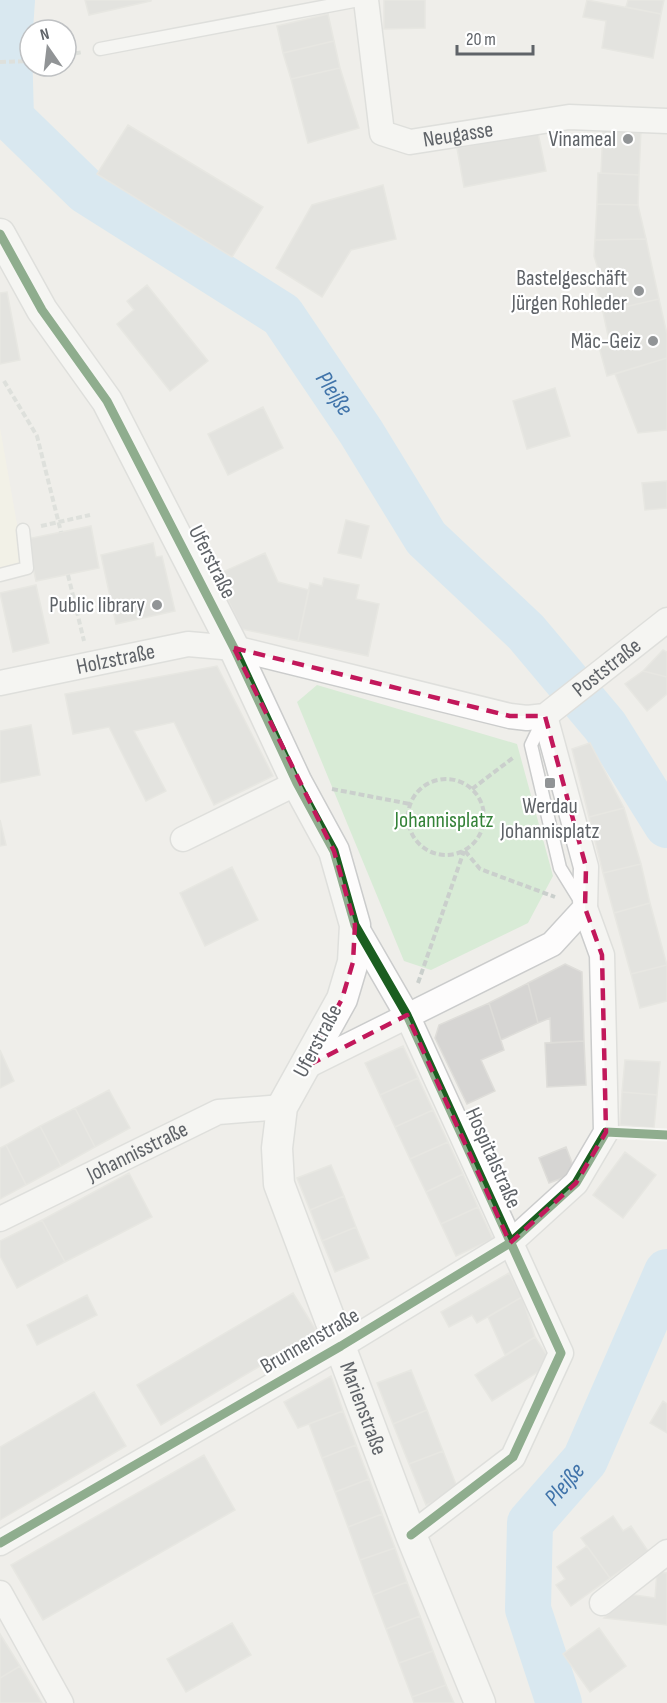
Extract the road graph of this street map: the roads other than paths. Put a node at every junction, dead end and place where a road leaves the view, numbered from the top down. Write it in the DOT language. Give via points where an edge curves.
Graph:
graph roads {
  1 [pos="359,0"];
  2 [pos="366,0"];
  3 [pos="100,49"];
  4 [pos="667,121"];
  5 [pos="0,234"];
  6 [pos="23,530"];
  7 [pos="0,575"];
  8 [pos="667,620"];
  9 [pos="234,648"];
  10 [pos="0,683"];
  11 [pos="551,711"];
  12 [pos="297,783"];
  13 [pos="183,838"];
  14 [pos="585,908"];
  15 [pos="355,925"];
  16 [pos="407,1015"];
  17 [pos="305,1067"];
  18 [pos="282,1107"];
  19 [pos="0,1219"];
  20 [pos="510,1243"];
  21 [pos="341,1346"];
  22 [pos="411,1535"];
  23 [pos="0,1543"];
  24 [pos="667,1551"];
  25 [pos="0,1593"];
  26 [pos="602,1603"];
  27 [pos="61,1703"];
  28 [pos="480,1703"];
  1 -- 3 [label="lane"];
  2 -- 4 [label="street, Neugasse" via="382,133 410,142 569,117"];
  5 -- 9 [label="street, Uferstraße" via="42,310 107,401"];
  6 -- 7 [label="lane" via="27,568"];
  8 -- 11 [label="street, Poststraße"];
  9 -- 10 [label="street, Holzstraße" via="188,644"];
  9 -- 11 [label="street" via="510,716 527,718"];
  9 -- 12 [label="street, Uferstraße"];
  11 -- 14 [label="street" via="586,867"];
  11 -- 14 [label="lane" via="531,745 560,868"];
  12 -- 13 [label="street"];
  12 -- 15 [label="street, Uferstraße" via="334,852"];
  14 -- 16 [label="street" via="552,944"];
  14 -- 20 [label="street, Brunnenstraße" via="602,955 606,1132 576,1183"];
  15 -- 16 [label="street, Hospitalstraße"];
  15 -- 17 [label="street, Uferstraße" via="353,962 342,999"];
  16 -- 17 [label="street"];
  16 -- 20 [label="street, Hospitalstraße"];
  17 -- 18 [label="street, Uferstraße"];
  18 -- 19 [label="street, Johannisstraße" via="219,1112"];
  18 -- 21 [label="street, Marienstraße" via="277,1148 279,1184"];
  20 -- 21 [label="street, Brunnenstraße"];
  20 -- 22 [label="street, Hospitalstraße" via="561,1353 513,1458"];
  21 -- 22 [label="street, Marienstraße"];
  21 -- 23 [label="street, Brunnenstraße"];
  22 -- 28 [label="street, Marienstraße"];
  24 -- 26 [label="street"];
  25 -- 27 [label="street"];
}
